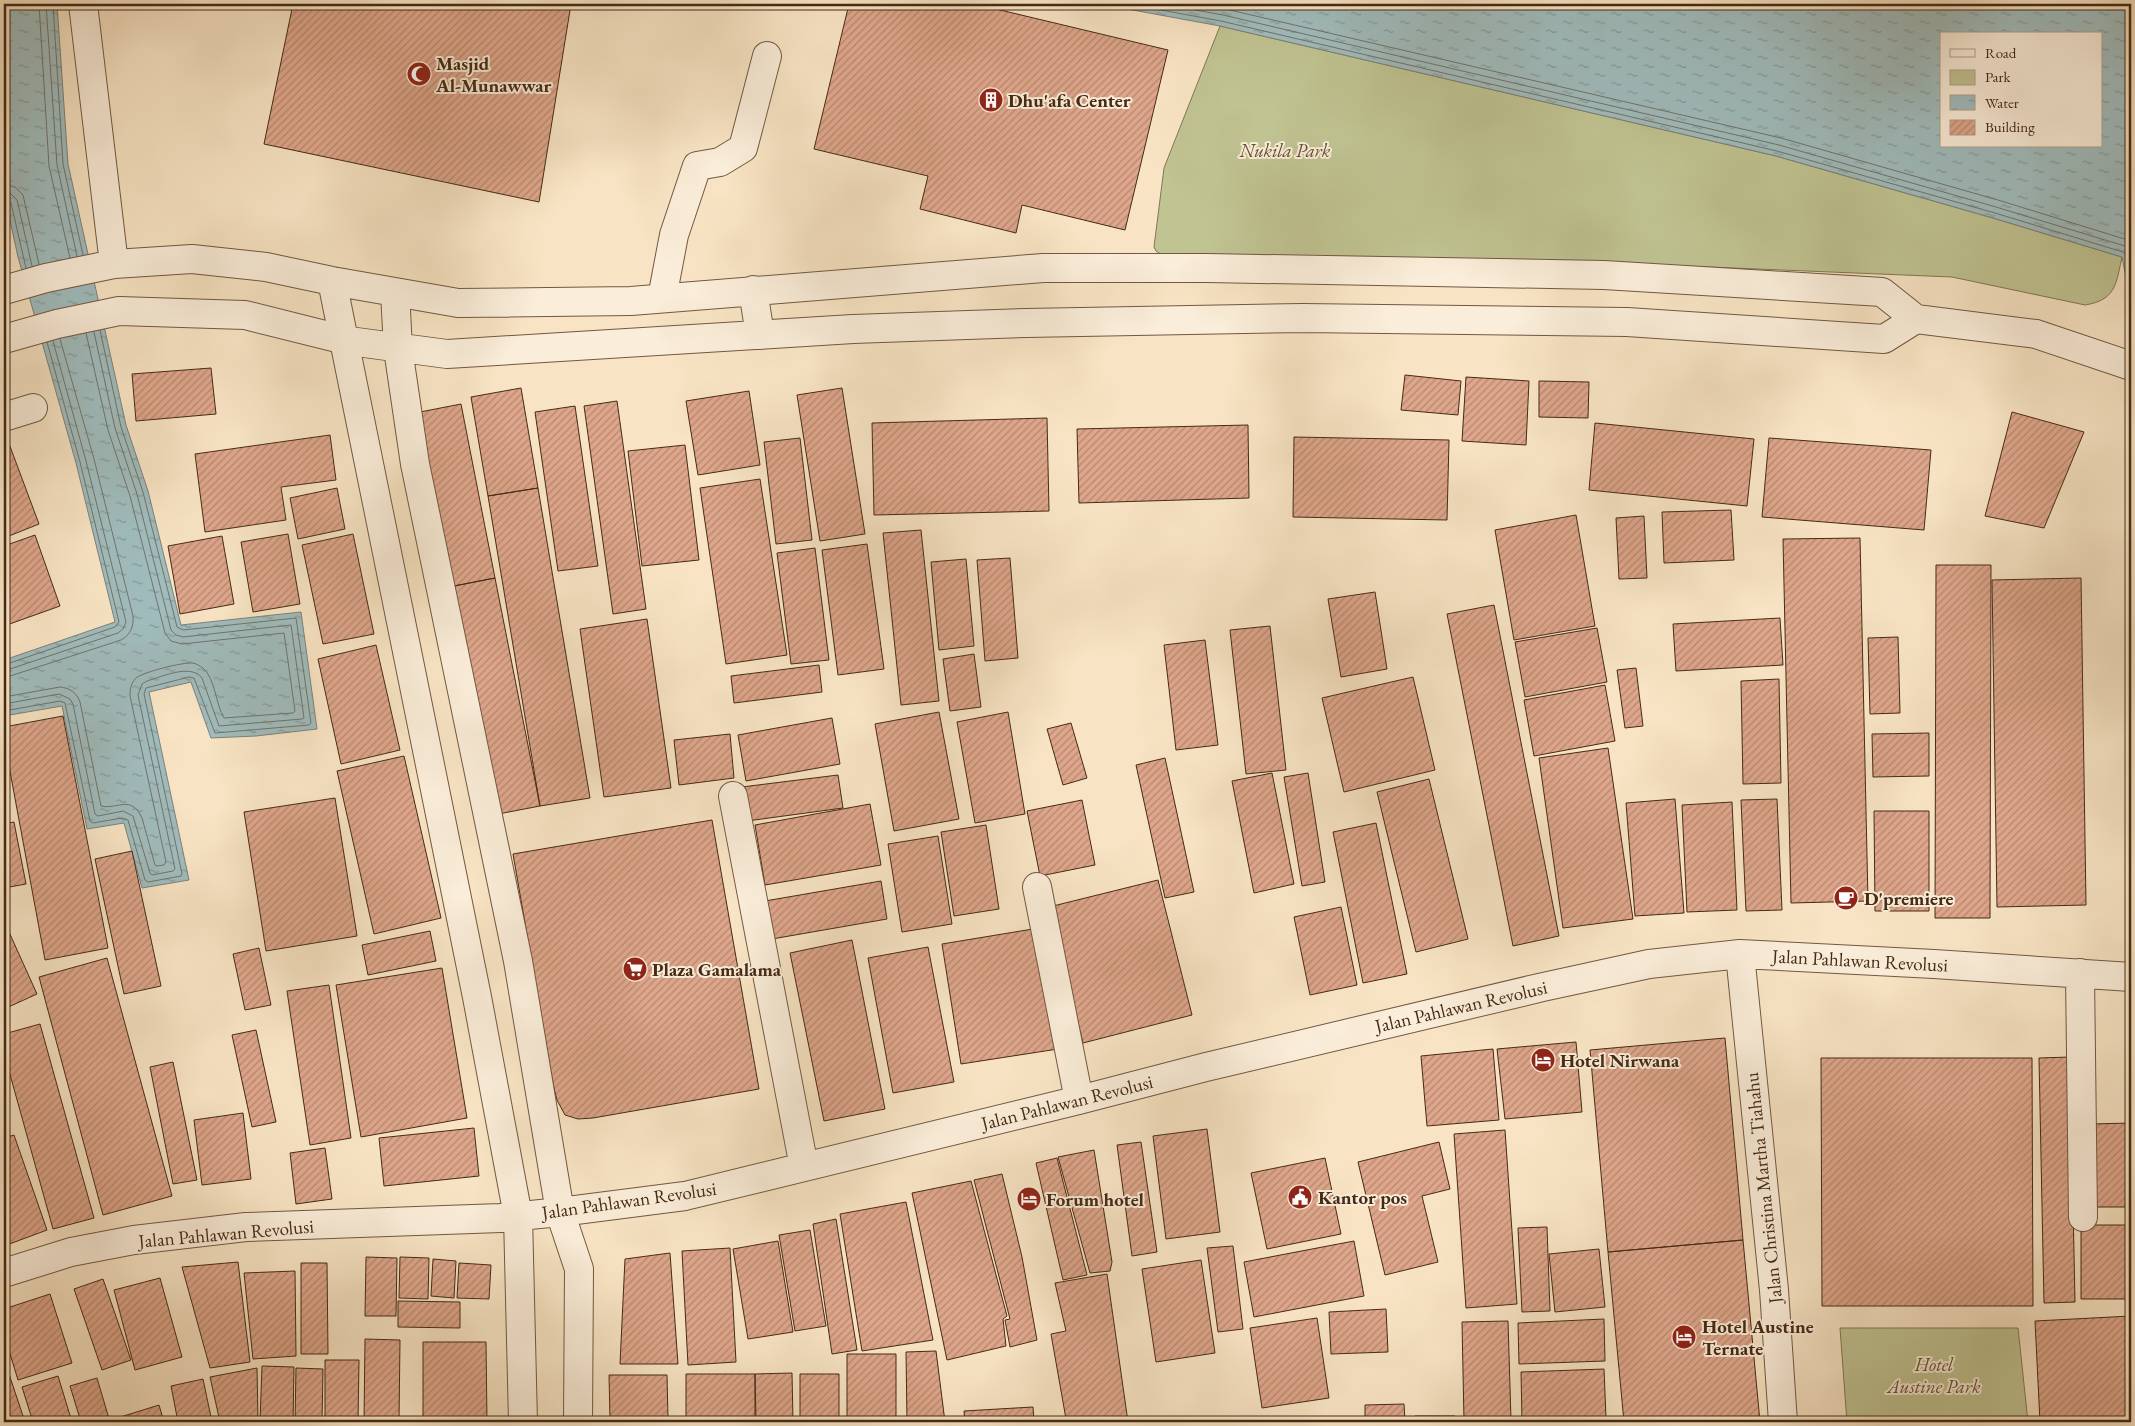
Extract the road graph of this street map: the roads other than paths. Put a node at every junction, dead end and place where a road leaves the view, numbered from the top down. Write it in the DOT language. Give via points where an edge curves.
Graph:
graph roads {
  1 [pos="83,4"];
  2 [pos="767,56"];
  3 [pos="114,264"];
  4 [pos="332,281"];
  5 [pos="10,288"];
  6 [pos="753,290"];
  7 [pos="395,292"];
  8 [pos="662,298"];
  9 [pos="1916,319"];
  10 [pos="16,335"];
  11 [pos="760,335"];
  12 [pos="345,340"];
  13 [pos="398,349"];
  14 [pos="2122,362"];
  15 [pos="33,408"];
  16 [pos="4,417"];
  17 [pos="733,796"];
  18 [pos="1037,887"];
  19 [pos="1740,954"];
  20 [pos="2080,973"];
  21 [pos="2131,977"];
  22 [pos="1079,1100"];
  23 [pos="804,1167"];
  24 [pos="560,1212"];
  25 [pos="518,1216"];
  26 [pos="2083,1217"];
  27 [pos="4,1273"];
  28 [pos="523,1422"];
  29 [pos="578,1422"];
  30 [pos="1783,1422"];
  1 -- 3 [label="street"];
  2 -- 8 [label="street" via="743,148 720,162 697,166 674,235"];
  3 -- 4 [label="street" via="192,259 266,266"];
  3 -- 5 [label="street"];
  4 -- 7 [label="street"];
  4 -- 12 [label="street"];
  6 -- 8 [label="street"];
  6 -- 9 [label="street" via="1043,268 1594,275 1882,292"];
  6 -- 11 [label="street"];
  7 -- 8 [label="street" via="458,303"];
  7 -- 13 [label="street"];
  9 -- 11 [label="street" via="1884,339 1627,322 1302,318 1026,323"];
  9 -- 14 [label="street" via="2036,334"];
  10 -- 12 [label="street" via="119,311 245,315"];
  11 -- 13 [label="street" via="447,354"];
  12 -- 13 [label="street"];
  12 -- 25 [label="street"];
  13 -- 24 [label="street" via="415,464 518,961"];
  15 -- 16 [label="street"];
  17 -- 23 [label="street"];
  18 -- 22 [label="street"];
  19 -- 20 [label="street, Jalan Pahlawan Revolusi"];
  19 -- 22 [label="street, Jalan Pahlawan Revolusi" via="1649,964 1553,984"];
  19 -- 30 [label="street, Jalan Christina Martha Tiahahu" via="1774,1290"];
  20 -- 21 [label="street, Jalan Pahlawan Revolusi"];
  20 -- 26 [label="street"];
  22 -- 23 [label="street, Jalan Pahlawan Revolusi"];
  23 -- 24 [label="street, Jalan Pahlawan Revolusi" via="685,1196"];
  24 -- 25 [label="street, Jalan Pahlawan Revolusi"];
  24 -- 29 [label="street" via="578,1269"];
  25 -- 27 [label="street, Jalan Pahlawan Revolusi" via="246,1227 144,1238 71,1252"];
  25 -- 28 [label="street"];
}
